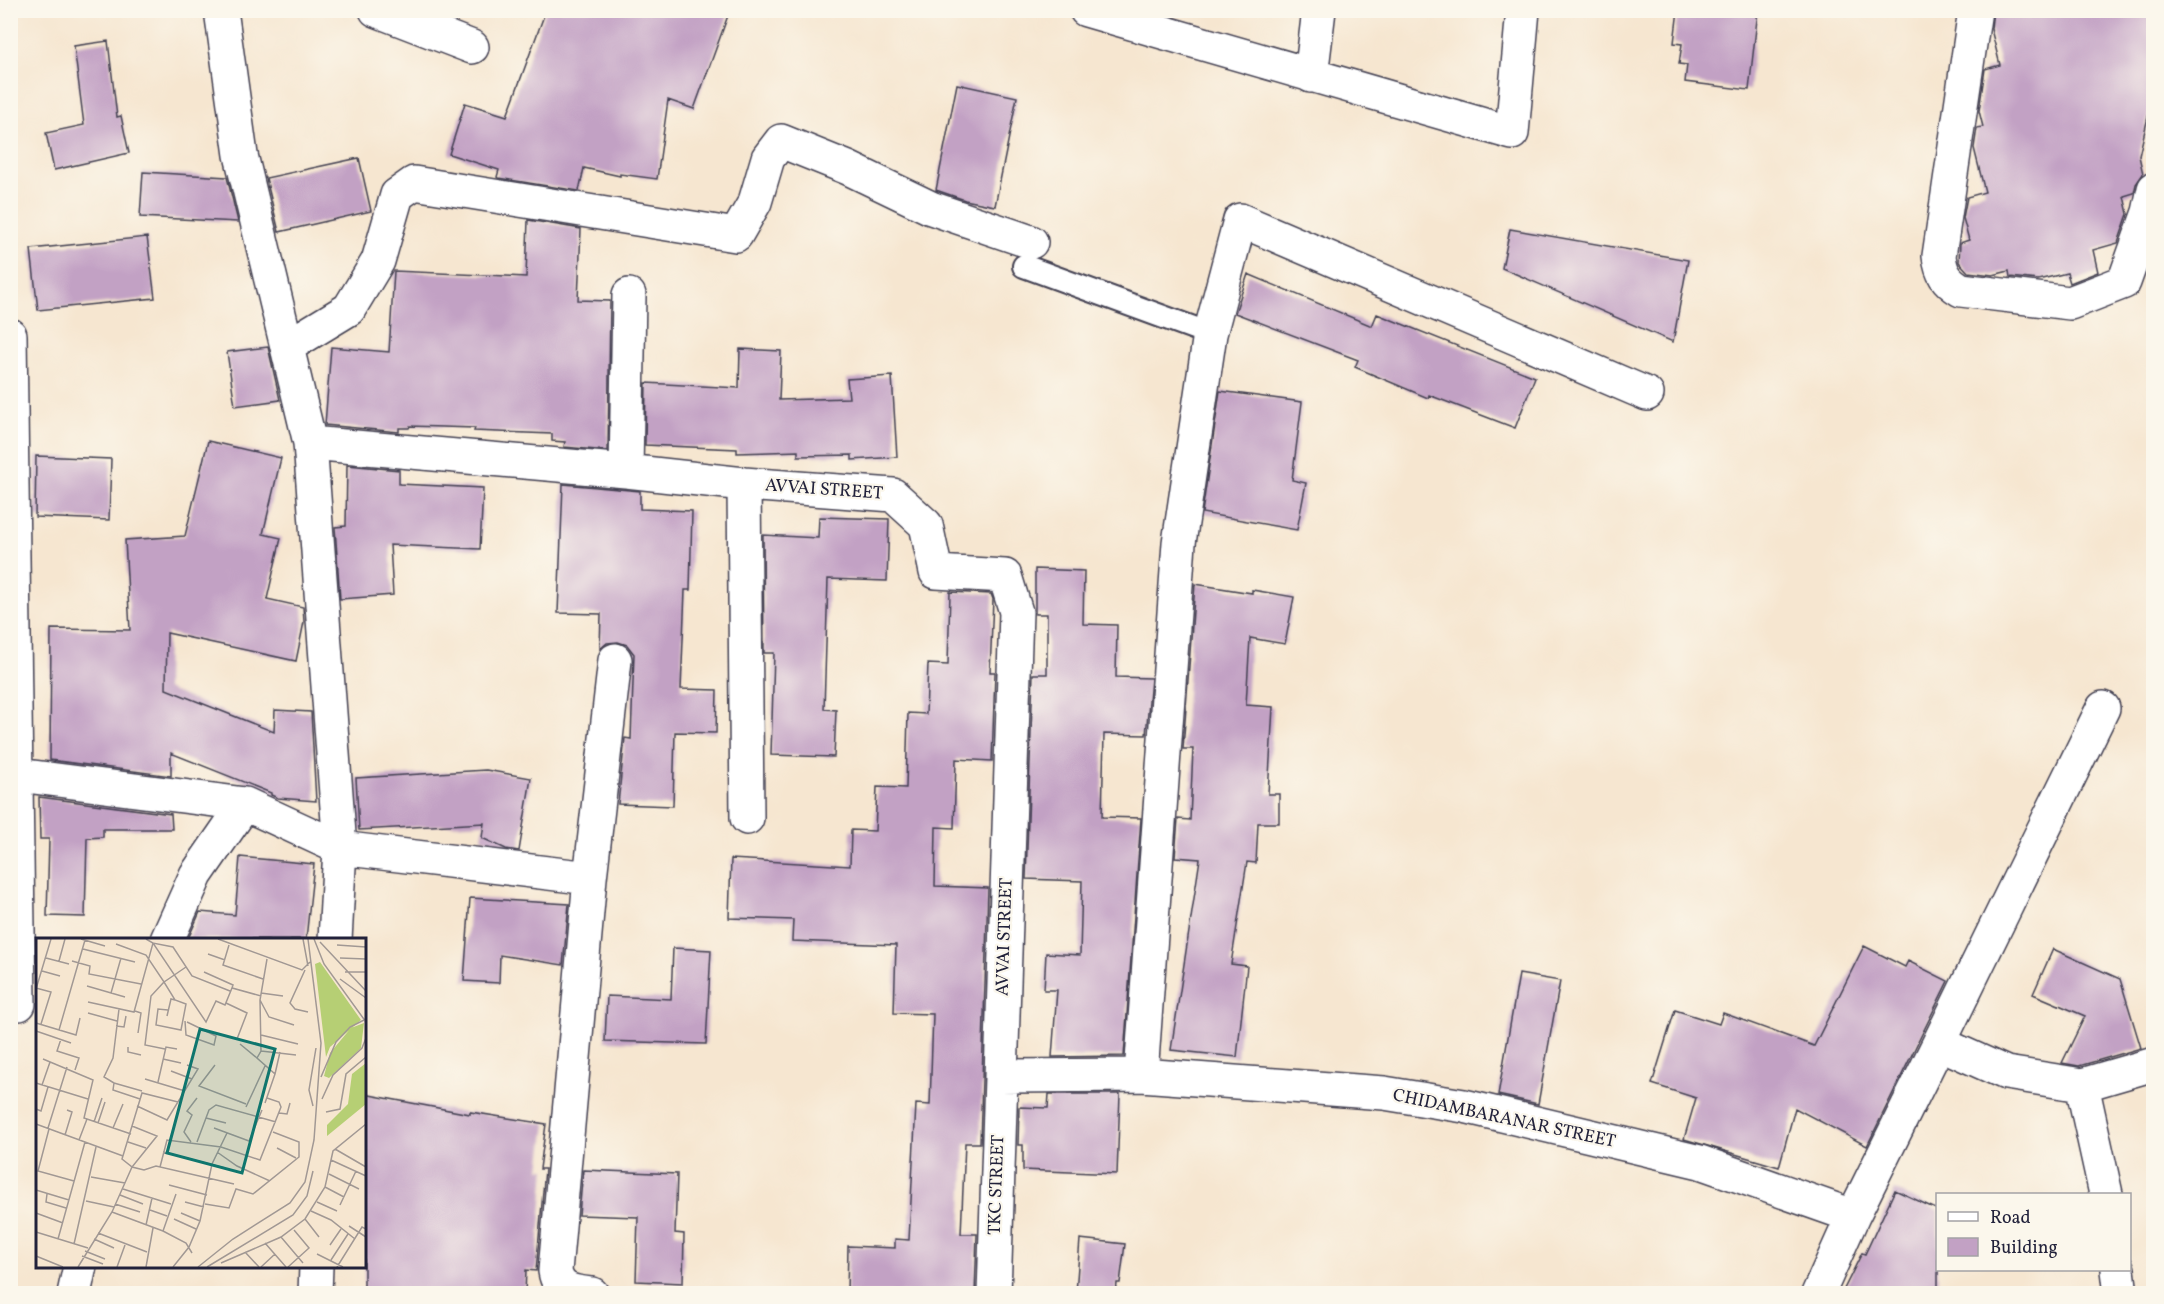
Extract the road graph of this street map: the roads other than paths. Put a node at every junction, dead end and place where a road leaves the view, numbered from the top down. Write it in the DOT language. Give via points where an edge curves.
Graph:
graph roads {
  1 [pos="221,10"];
  2 [pos="376,10"];
  3 [pos="1319,10"];
  4 [pos="1522,10"];
  5 [pos="1975,10"];
  6 [pos="1089,11"];
  7 [pos="471,47"];
  8 [pos="1311,76"];
  9 [pos="2154,189"];
  10 [pos="1027,254"];
  11 [pos="630,295"];
  12 [pos="1210,334"];
  13 [pos="10,335"];
  14 [pos="288,346"];
  15 [pos="1647,394"];
  16 [pos="310,443"];
  17 [pos="626,471"];
  18 [pos="744,484"];
  19 [pos="615,660"];
  20 [pos="2103,708"];
  21 [pos="13,773"];
  22 [pos="245,804"];
  23 [pos="747,818"];
  24 [pos="340,848"];
  25 [pos="590,878"];
  26 [pos="167,938"];
  27 [pos="335,938"];
  28 [pos="19,1004"];
  29 [pos="1939,1043"];
  30 [pos="2154,1064"];
  31 [pos="1141,1075"];
  32 [pos="1001,1076"];
  33 [pos="2082,1085"];
  34 [pos="2106,1193"];
  35 [pos="1853,1216"];
  36 [pos="80,1268"];
  37 [pos="316,1268"];
  38 [pos="2118,1271"];
  39 [pos="74,1293"];
  40 [pos="315,1293"];
  41 [pos="591,1293"];
  42 [pos="994,1293"];
  43 [pos="1818,1293"];
  44 [pos="2121,1293"];
  1 -- 14 [label="street" via="241,155"];
  2 -- 7 [label="street"];
  3 -- 8 [label="street"];
  4 -- 8 [label="street" via="1512,132"];
  5 -- 9 [label="street" via="1939,256 1948,282 1961,290 2070,303 2124,282"];
  6 -- 8 [label="street"];
  10 -- 12 [label="lane"];
  10 -- 14 [label="street" via="848,168 781,141 768,158 755,202 736,235 414,183 397,195 378,261 349,309"];
  11 -- 17 [label="street"];
  12 -- 15 [label="street" via="1240,220"];
  12 -- 31 [label="street" via="1179,543"];
  13 -- 21 [label="street"];
  14 -- 16 [label="street"];
  16 -- 17 [label="street, AVVAI STREET"];
  16 -- 24 [label="street"];
  17 -- 18 [label="street, AVVAI STREET"];
  18 -- 23 [label="street"];
  18 -- 32 [label="street, AVVAI STREET" via="893,495 926,525 936,572 1005,576 1016,612"];
  19 -- 25 [label="street"];
  20 -- 29 [label="street"];
  21 -- 22 [label="street"];
  21 -- 28 [label="street"];
  22 -- 24 [label="street"];
  22 -- 26 [label="street" via="196,875"];
  24 -- 25 [label="street"];
  24 -- 27 [label="street"];
  25 -- 41 [label="street" via="555,1270 561,1286"];
  29 -- 33 [label="street" via="2006,1074"];
  29 -- 35 [label="street"];
  30 -- 33 [label="street"];
  31 -- 32 [label="street, CHIDAMBARANAR STREET"];
  31 -- 35 [label="street, CHIDAMBARANAR STREET" via="1384,1094 1464,1106 1700,1162"];
  32 -- 42 [label="street, TKC STREET"];
  33 -- 34 [label="street"];
  35 -- 43 [label="street"];
  36 -- 39 [label="street"];
  37 -- 40 [label="street"];
  38 -- 44 [label="street"];
}
